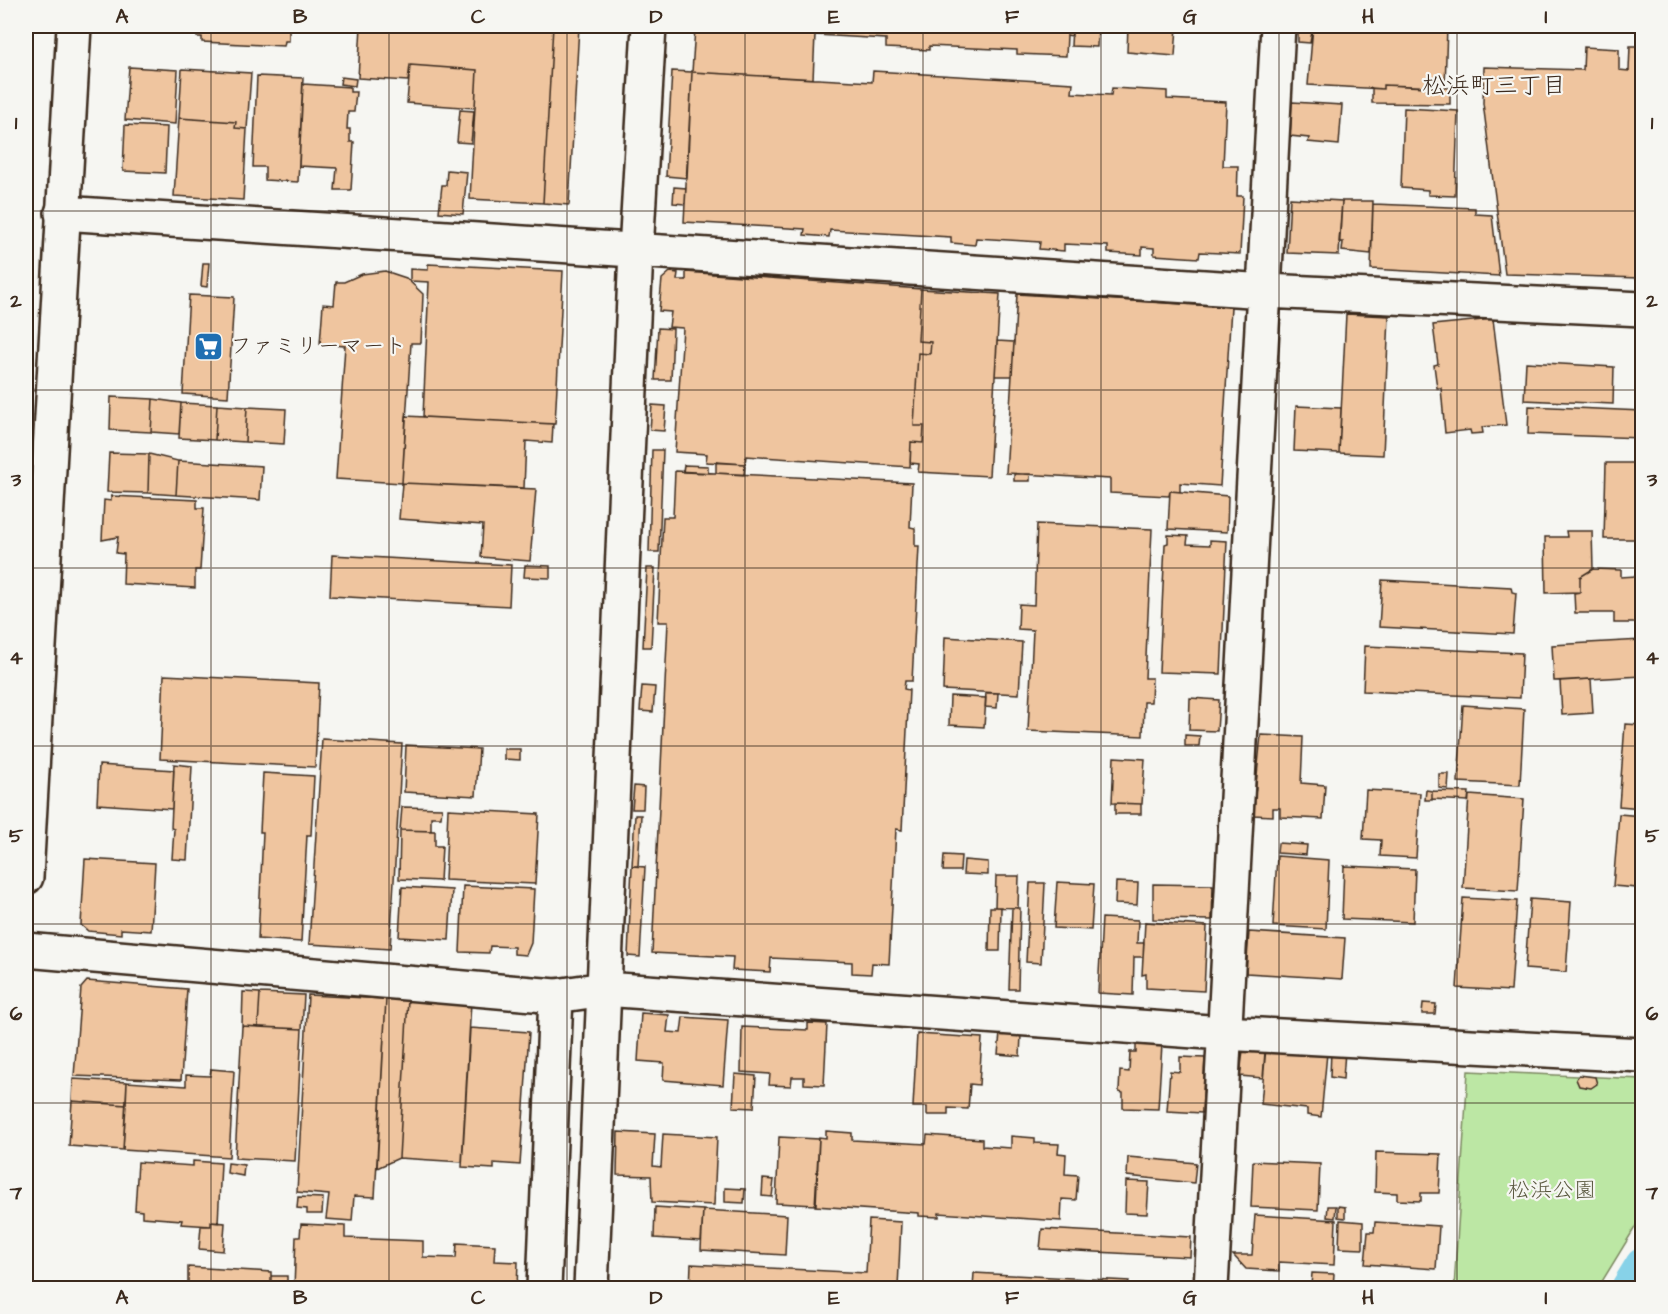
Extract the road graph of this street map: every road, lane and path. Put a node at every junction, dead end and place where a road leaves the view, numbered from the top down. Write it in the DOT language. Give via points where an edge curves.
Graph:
graph roads {
  1 [pos="74,26"];
  2 [pos="649,26"];
  3 [pos="1278,26"];
  4 [pos="62,213"];
  5 [pos="636,251"];
  6 [pos="1266,291"];
  7 [pos="1642,309"];
  8 [pos="26,877"];
  9 [pos="26,950"];
  10 [pos="604,989"];
  11 [pos="556,996"];
  12 [pos="1222,1033"];
  13 [pos="1642,1055"];
  14 [pos="544,1288"];
  15 [pos="591,1288"];
  16 [pos="1211,1288"];
  1 -- 4 [label="street"];
  2 -- 5 [label="street"];
  3 -- 6 [label="street"];
  4 -- 5 [label="street"];
  4 -- 8 [label="street"];
  5 -- 6 [label="street"];
  5 -- 10 [label="street"];
  6 -- 7 [label="street"];
  6 -- 12 [label="street"];
  9 -- 11 [label="street"];
  10 -- 11 [label="street"];
  10 -- 12 [label="street"];
  10 -- 15 [label="street"];
  11 -- 14 [label="street"];
  12 -- 13 [label="street"];
  12 -- 16 [label="street"];
}
